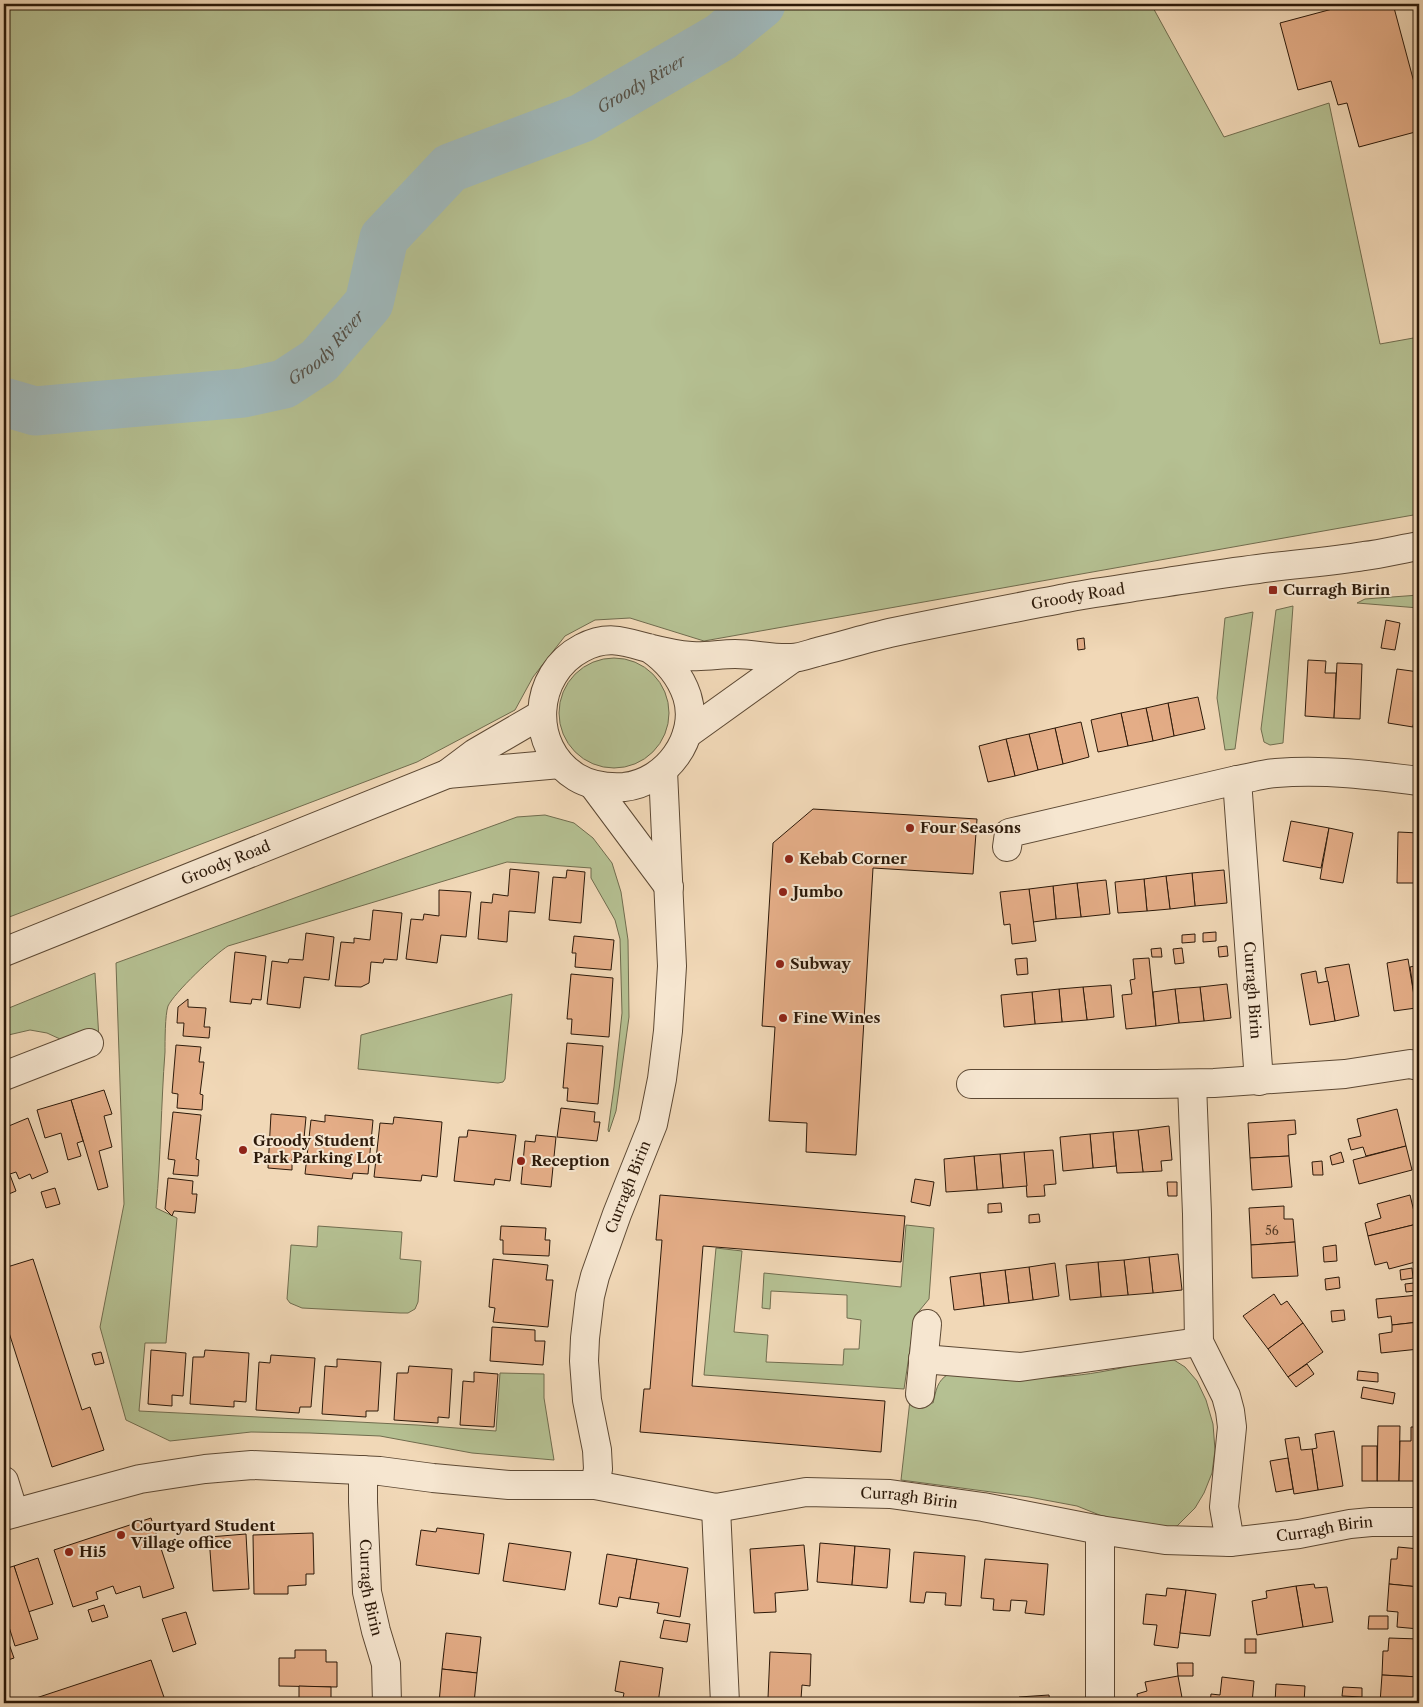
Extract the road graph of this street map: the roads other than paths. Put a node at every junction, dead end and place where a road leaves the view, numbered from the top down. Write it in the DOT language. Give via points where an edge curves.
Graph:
graph roads {
  1 [pos="1419,546"];
  2 [pos="1365,556"];
  3 [pos="1419,562"];
  4 [pos="649,648"];
  5 [pos="794,658"];
  6 [pos="542,714"];
  7 [pos="687,734"];
  8 [pos="560,764"];
  9 [pos="662,771"];
  10 [pos="447,774"];
  11 [pos="1237,780"];
  12 [pos="1419,781"];
  13 [pos="593,785"];
  14 [pos="1007,847"];
  15 [pos="669,887"];
  16 [pos="4,952"];
  17 [pos="89,1043"];
  18 [pos="1419,1066"];
  19 [pos="4,1076"];
  20 [pos="1259,1081"];
  21 [pos="971,1084"];
  22 [pos="1192,1084"];
  23 [pos="927,1324"];
  24 [pos="1199,1342"];
  25 [pos="923,1359"];
  26 [pos="920,1394"];
  27 [pos="364,1470"];
  28 [pos="4,1481"];
  29 [pos="595,1485"];
  30 [pos="716,1508"];
  31 [pos="9,1515"];
  32 [pos="1419,1522"];
  33 [pos="1100,1530"];
  34 [pos="1230,1542"];
  35 [pos="387,1703"];
  36 [pos="725,1703"];
  37 [pos="1100,1703"];
  1 -- 2 [label="street"];
  2 -- 3 [label="street"];
  2 -- 5 [label="street, Groody Road" via="1070,597 893,632"];
  4 -- 5 [label="street" via="689,656 737,654"];
  4 -- 6 [label="street" via="627,641 603,641 582,648 563,661 549,682 542,701"];
  4 -- 7 [label="street" via="674,669 688,698"];
  5 -- 7 [label="street"];
  6 -- 8 [label="street" via="544,736"];
  6 -- 10 [label="street" via="474,753"];
  7 -- 9 [label="street" via="675,758"];
  8 -- 10 [label="street"];
  8 -- 13 [label="street"];
  9 -- 13 [label="street" via="634,786 609,788"];
  9 -- 15 [label="street, Curragh Birin"];
  10 -- 16 [label="street, Groody Road"];
  11 -- 12 [label="street" via="1275,773 1310,772 1367,774"];
  11 -- 14 [label="street" via="1009,832"];
  11 -- 20 [label="street, Curragh Birin"];
  13 -- 15 [label="street"];
  15 -- 29 [label="street, Curragh Birin" via="672,987 662,1079 653,1124 617,1214 590,1296 585,1338 587,1400 597,1450"];
  17 -- 19 [label="street"];
  18 -- 20 [label="street"];
  20 -- 22 [label="street"];
  21 -- 22 [label="street"];
  22 -- 24 [label="street"];
  23 -- 25 [label="street"];
  24 -- 25 [label="street" via="1020,1367"];
  24 -- 34 [label="street" via="1230,1411 1232,1427 1224,1507"];
  25 -- 26 [label="street"];
  27 -- 29 [label="street, Curragh Birin" via="508,1485"];
  27 -- 31 [label="street, Curragh Birin" via="252,1465 205,1469 140,1479"];
  27 -- 35 [label="street, Curragh Birin" via="367,1592 386,1664"];
  28 -- 31 [label="street"];
  29 -- 30 [label="street, Curragh Birin"];
  30 -- 33 [label="street, Curragh Birin" via="806,1492 890,1494 983,1507"];
  30 -- 36 [label="street"];
  32 -- 34 [label="street, Curragh Birin" via="1350,1524"];
  33 -- 34 [label="street, Curragh Birin" via="1165,1540"];
  33 -- 37 [label="street"];
}
